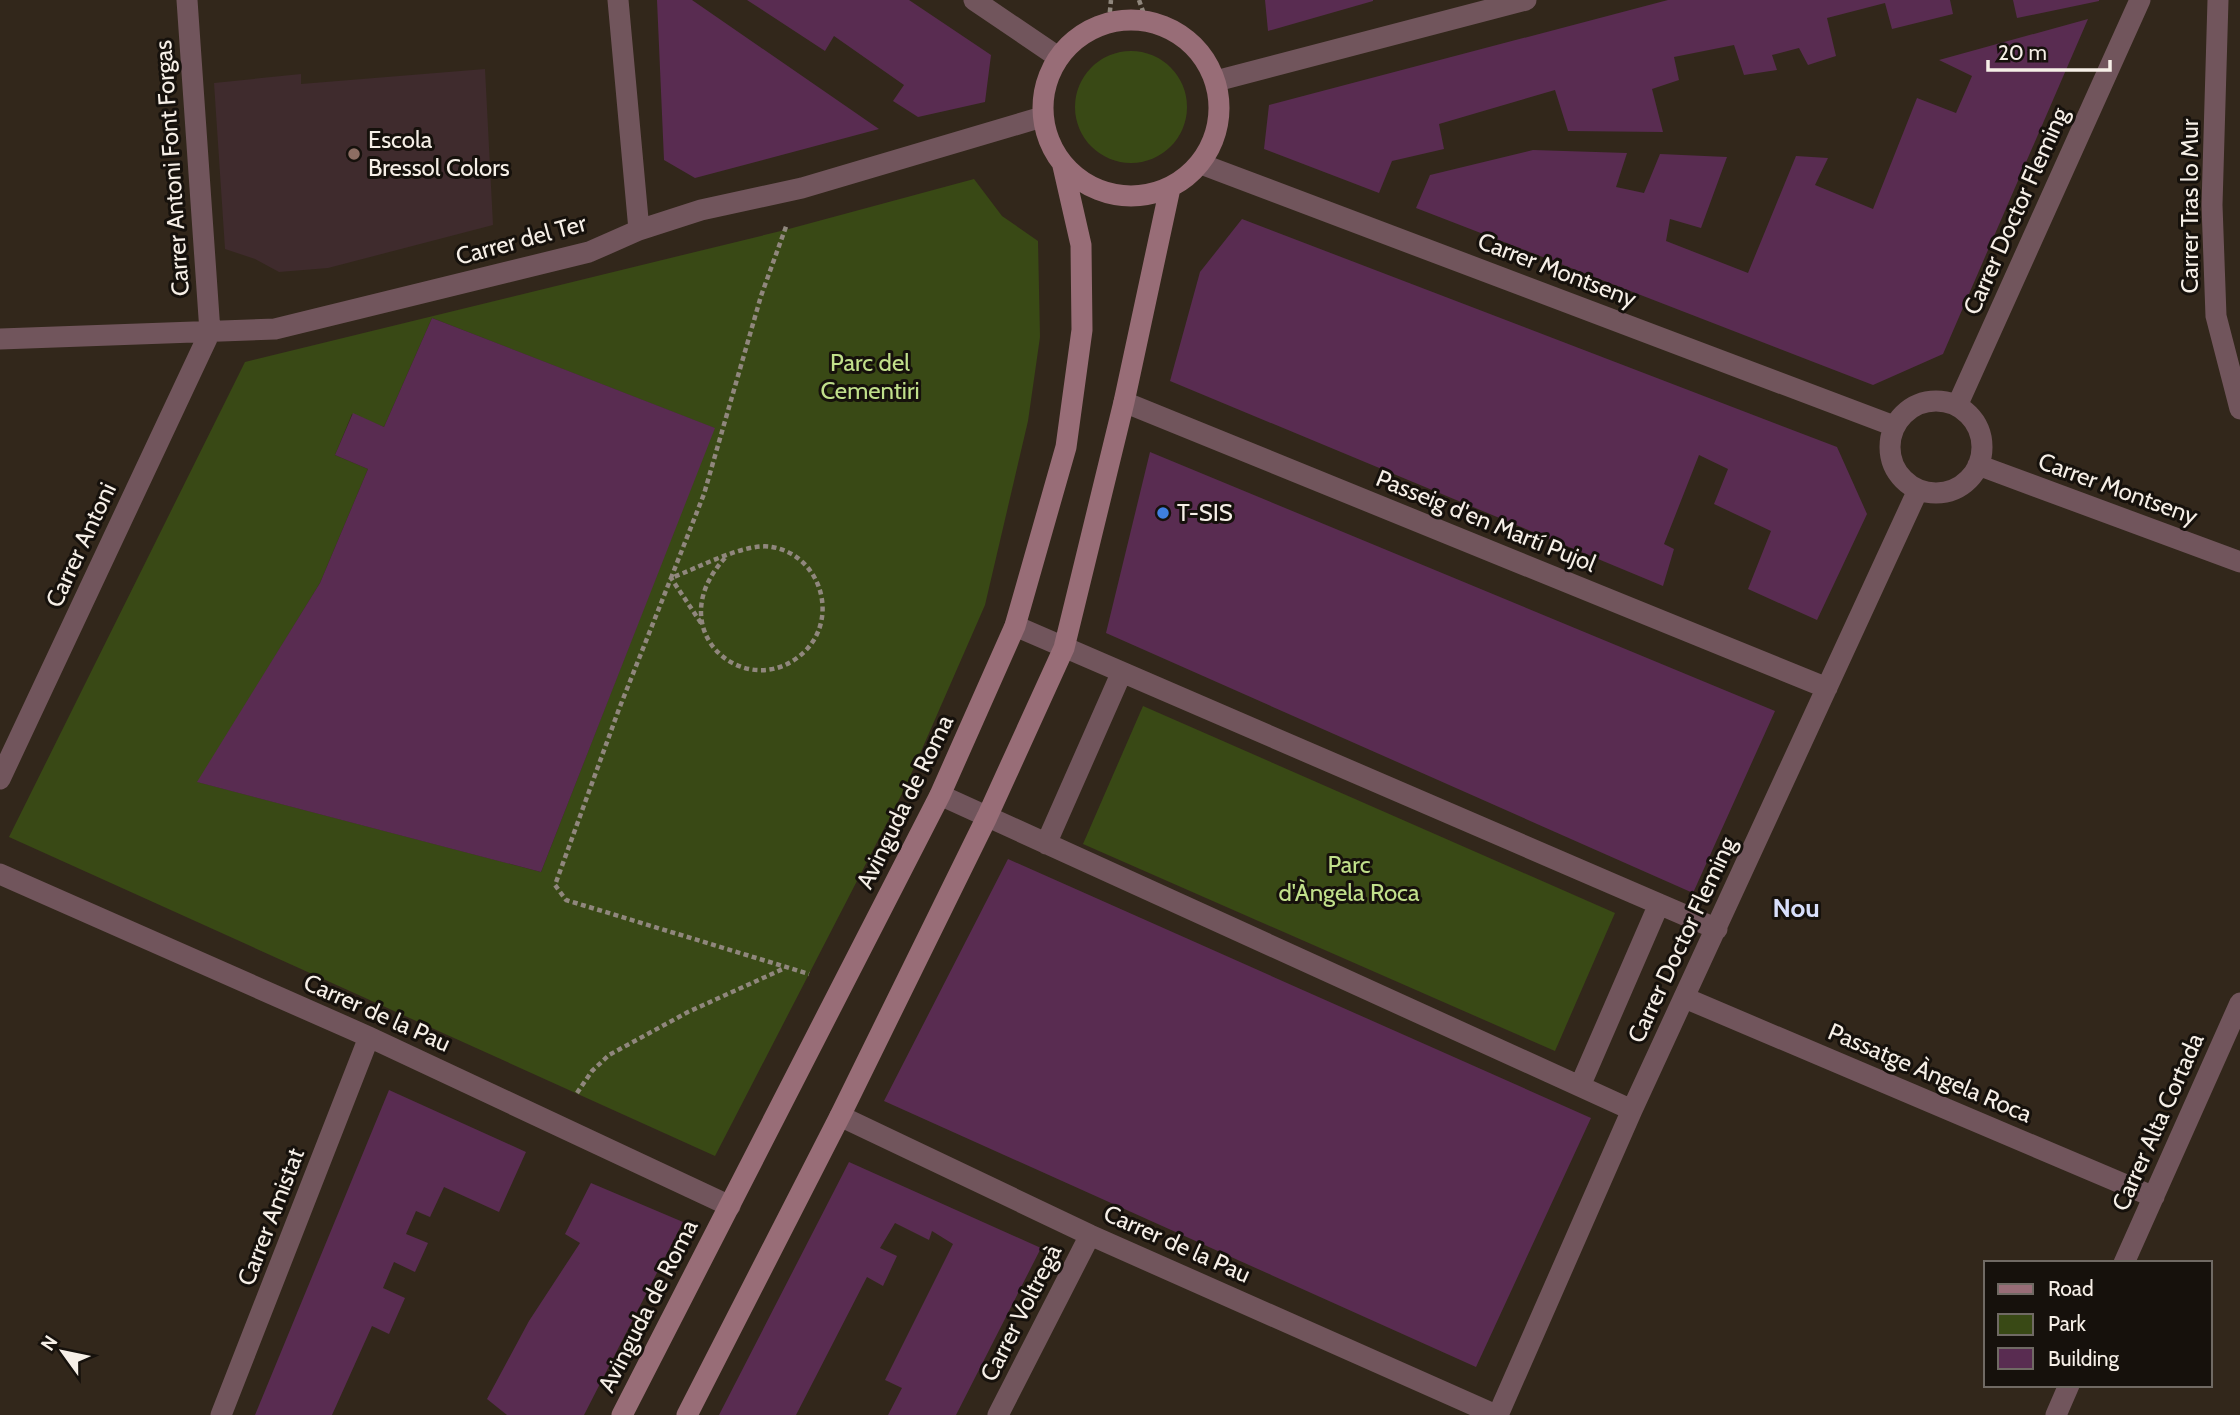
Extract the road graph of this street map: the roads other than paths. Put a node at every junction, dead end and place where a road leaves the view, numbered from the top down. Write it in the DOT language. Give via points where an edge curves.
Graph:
graph roads {
  1 [pos="187,0"];
  2 [pos="618,0"];
  3 [pos="974,0"];
  4 [pos="1526,0"];
  5 [pos="2140,0"];
  6 [pos="2218,0"];
  7 [pos="1109,7"];
  8 [pos="1143,7"];
  9 [pos="1058,57"];
  10 [pos="1216,81"];
  11 [pos="1042,117"];
  12 [pos="1201,163"];
  13 [pos="1063,166"];
  14 [pos="1170,188"];
  15 [pos="639,230"];
  16 [pos="210,332"];
  17 [pos="0,339"];
  18 [pos="1124,402"];
  19 [pos="1957,406"];
  20 [pos="2240,409"];
  21 [pos="1894,426"];
  22 [pos="1978,465"];
  23 [pos="1918,490"];
  24 [pos="2240,562"];
  25 [pos="1015,626"];
  26 [pos="1064,648"];
  27 [pos="1121,674"];
  28 [pos="1827,688"];
  29 [pos="0,779"];
  30 [pos="940,795"];
  31 [pos="987,817"];
  32 [pos="1046,844"];
  33 [pos="0,874"];
  34 [pos="1659,904"];
  35 [pos="1717,929"];
  36 [pos="1685,998"];
  37 [pos="2240,1003"];
  38 [pos="369,1037"];
  39 [pos="1580,1086"];
  40 [pos="1632,1110"];
  41 [pos="840,1116"];
  42 [pos="2154,1196"];
  43 [pos="730,1206"];
  44 [pos="1090,1235"];
  45 [pos="2125,1261"];
  46 [pos="2068,1387"];
  47 [pos="221,1415"];
  48 [pos="622,1415"];
  49 [pos="687,1415"];
  50 [pos="998,1415"];
  51 [pos="1497,1415"];
  52 [pos="2056,1415"];
  1 -- 16 [label="street, Carrer Antoni Font Forgas"];
  2 -- 15 [label="street"];
  3 -- 9 [label="street"];
  4 -- 10 [label="street"];
  5 -- 19 [label="street, Carrer Doctor Fleming"];
  6 -- 20 [label="street, Carrer Tras lo Mur" via="2212,205 2216,316"];
  7 -- 8 [label="street"];
  7 -- 9 [label="street"];
  8 -- 10 [label="street" via="1201,53"];
  9 -- 11 [label="street" via="1044,86"];
  10 -- 12 [label="street" via="1215,138"];
  11 -- 13 [label="street" via="1048,143"];
  11 -- 15 [label="street, Carrer del Ter" via="802,188 701,210"];
  12 -- 14 [label="street"];
  12 -- 21 [label="street, Carrer Montseny"];
  13 -- 14 [label="street" via="1094,189 1132,197"];
  13 -- 25 [label="street, Avinguda de Roma" via="1081,245 1082,330 1066,447"];
  14 -- 18 [label="street"];
  15 -- 16 [label="street, Carrer del Ter" via="589,252 275,329"];
  16 -- 17 [label="street, Carrer del Ter"];
  16 -- 29 [label="street, Carrer Antoni"];
  18 -- 26 [label="street"];
  18 -- 28 [label="street, Passeig d'en Martí Pujol"];
  19 -- 21 [label="street" via="1931,401 1917,405"];
  19 -- 22 [label="street" via="1979,433"];
  21 -- 23 [label="street" via="1890,440 1896,470"];
  22 -- 23 [label="street" via="1961,485 1947,491"];
  22 -- 24 [label="street, Carrer Montseny"];
  23 -- 28 [label="street, Carrer Doctor Fleming"];
  25 -- 26 [label="street"];
  25 -- 30 [label="street, Avinguda de Roma"];
  26 -- 27 [label="street"];
  26 -- 31 [label="street"];
  27 -- 32 [label="street"];
  27 -- 34 [label="street"];
  28 -- 35 [label="street, Carrer Doctor Fleming"];
  30 -- 31 [label="street"];
  30 -- 43 [label="street, Avinguda de Roma"];
  31 -- 32 [label="street"];
  31 -- 41 [label="street"];
  32 -- 39 [label="street"];
  33 -- 38 [label="street, Carrer de la Pau"];
  34 -- 35 [label="street"];
  34 -- 39 [label="street"];
  35 -- 36 [label="street, Carrer Doctor Fleming"];
  36 -- 40 [label="street, Carrer Doctor Fleming"];
  36 -- 42 [label="street, Passatge Àngela Roca"];
  37 -- 42 [label="street, Carrer Alta Cortada"];
  38 -- 43 [label="street, Carrer de la Pau"];
  38 -- 47 [label="street, Carrer Amistat"];
  39 -- 40 [label="street"];
  40 -- 51 [label="street, Carrer Doctor Fleming"];
  41 -- 44 [label="street, Carrer de la Pau"];
  41 -- 49 [label="street"];
  42 -- 45 [label="street, Carrer Alta Cortada"];
  43 -- 48 [label="street, Avinguda de Roma"];
  44 -- 50 [label="street, Carrer Voltregà"];
  44 -- 51 [label="street, Carrer de la Pau"];
  46 -- 52 [label="street"];
}
